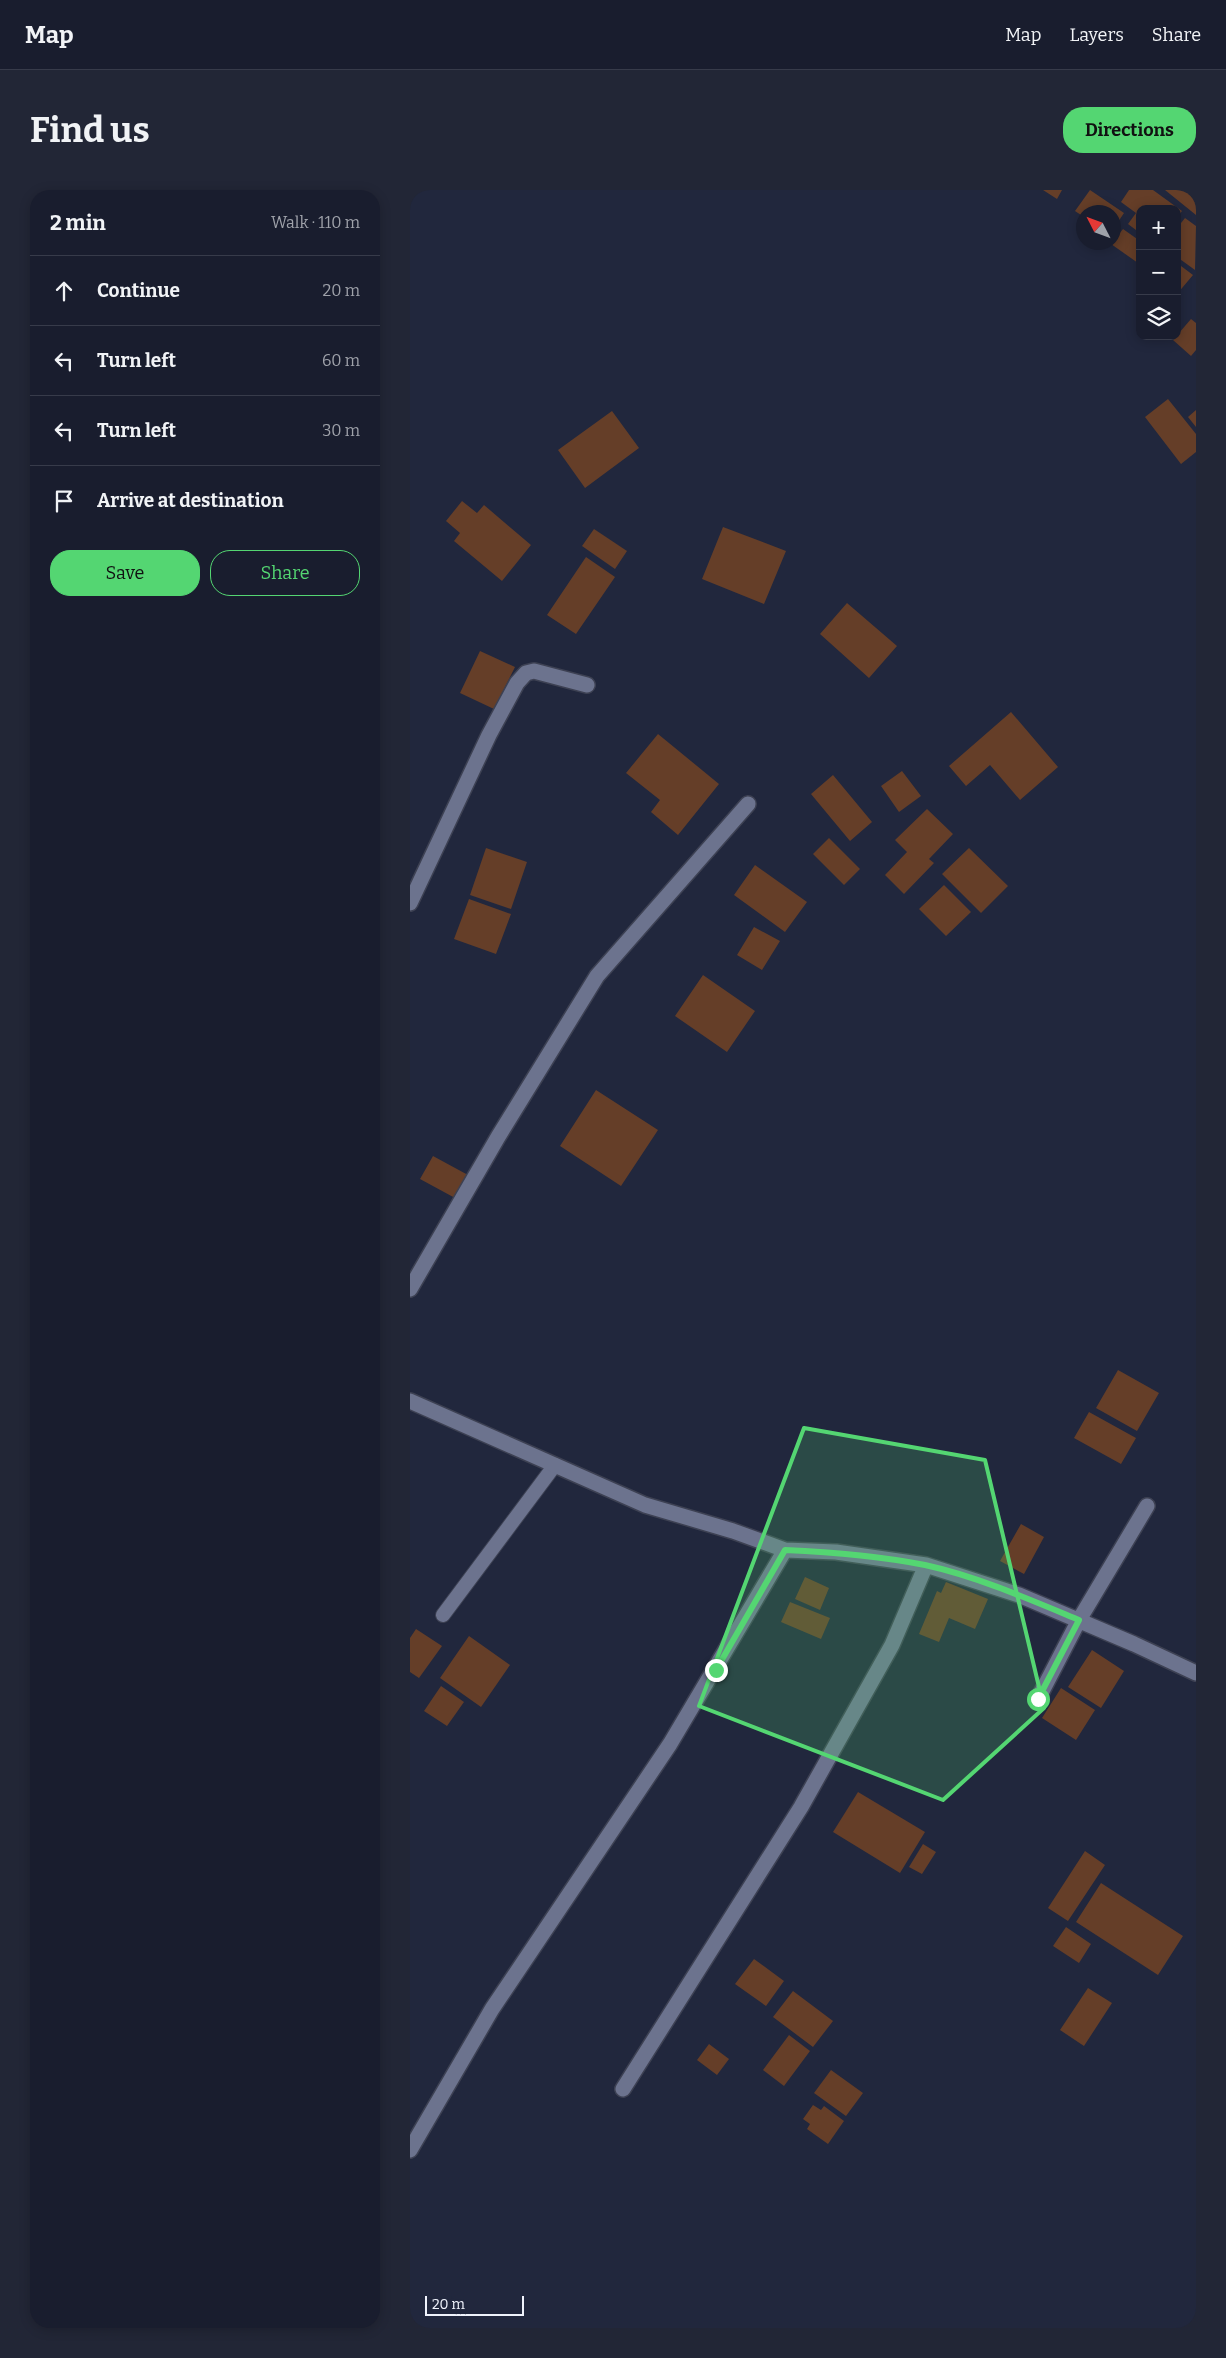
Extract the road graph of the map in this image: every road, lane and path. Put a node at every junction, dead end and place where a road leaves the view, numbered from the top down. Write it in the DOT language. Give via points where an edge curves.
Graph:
graph roads {
  1 [pos="588,684"];
  2 [pos="748,804"];
  3 [pos="410,903"];
  4 [pos="410,1289"];
  5 [pos="410,1401"];
  6 [pos="555,1465"];
  7 [pos="1147,1506"];
  8 [pos="785,1550"];
  9 [pos="926,1565"];
  10 [pos="443,1615"];
  11 [pos="1079,1620"];
  12 [pos="1196,1673"];
  13 [pos="1038,1699"];
  14 [pos="623,2090"];
  15 [pos="410,2150"];
  1 -- 3 [label="street" via="534,671 526,673 517,683 488,735"];
  2 -- 4 [label="street" via="597,976"];
  5 -- 6 [label="street"];
  6 -- 8 [label="street" via="646,1505"];
  6 -- 10 [label="lane"];
  7 -- 11 [label="street"];
  8 -- 9 [label="street" via="836,1552"];
  8 -- 15 [label="street" via="670,1744 492,2009"];
  9 -- 11 [label="street" via="1019,1595"];
  9 -- 14 [label="street" via="892,1645 801,1807"];
  11 -- 12 [label="street"];
  11 -- 13 [label="street"];
}
